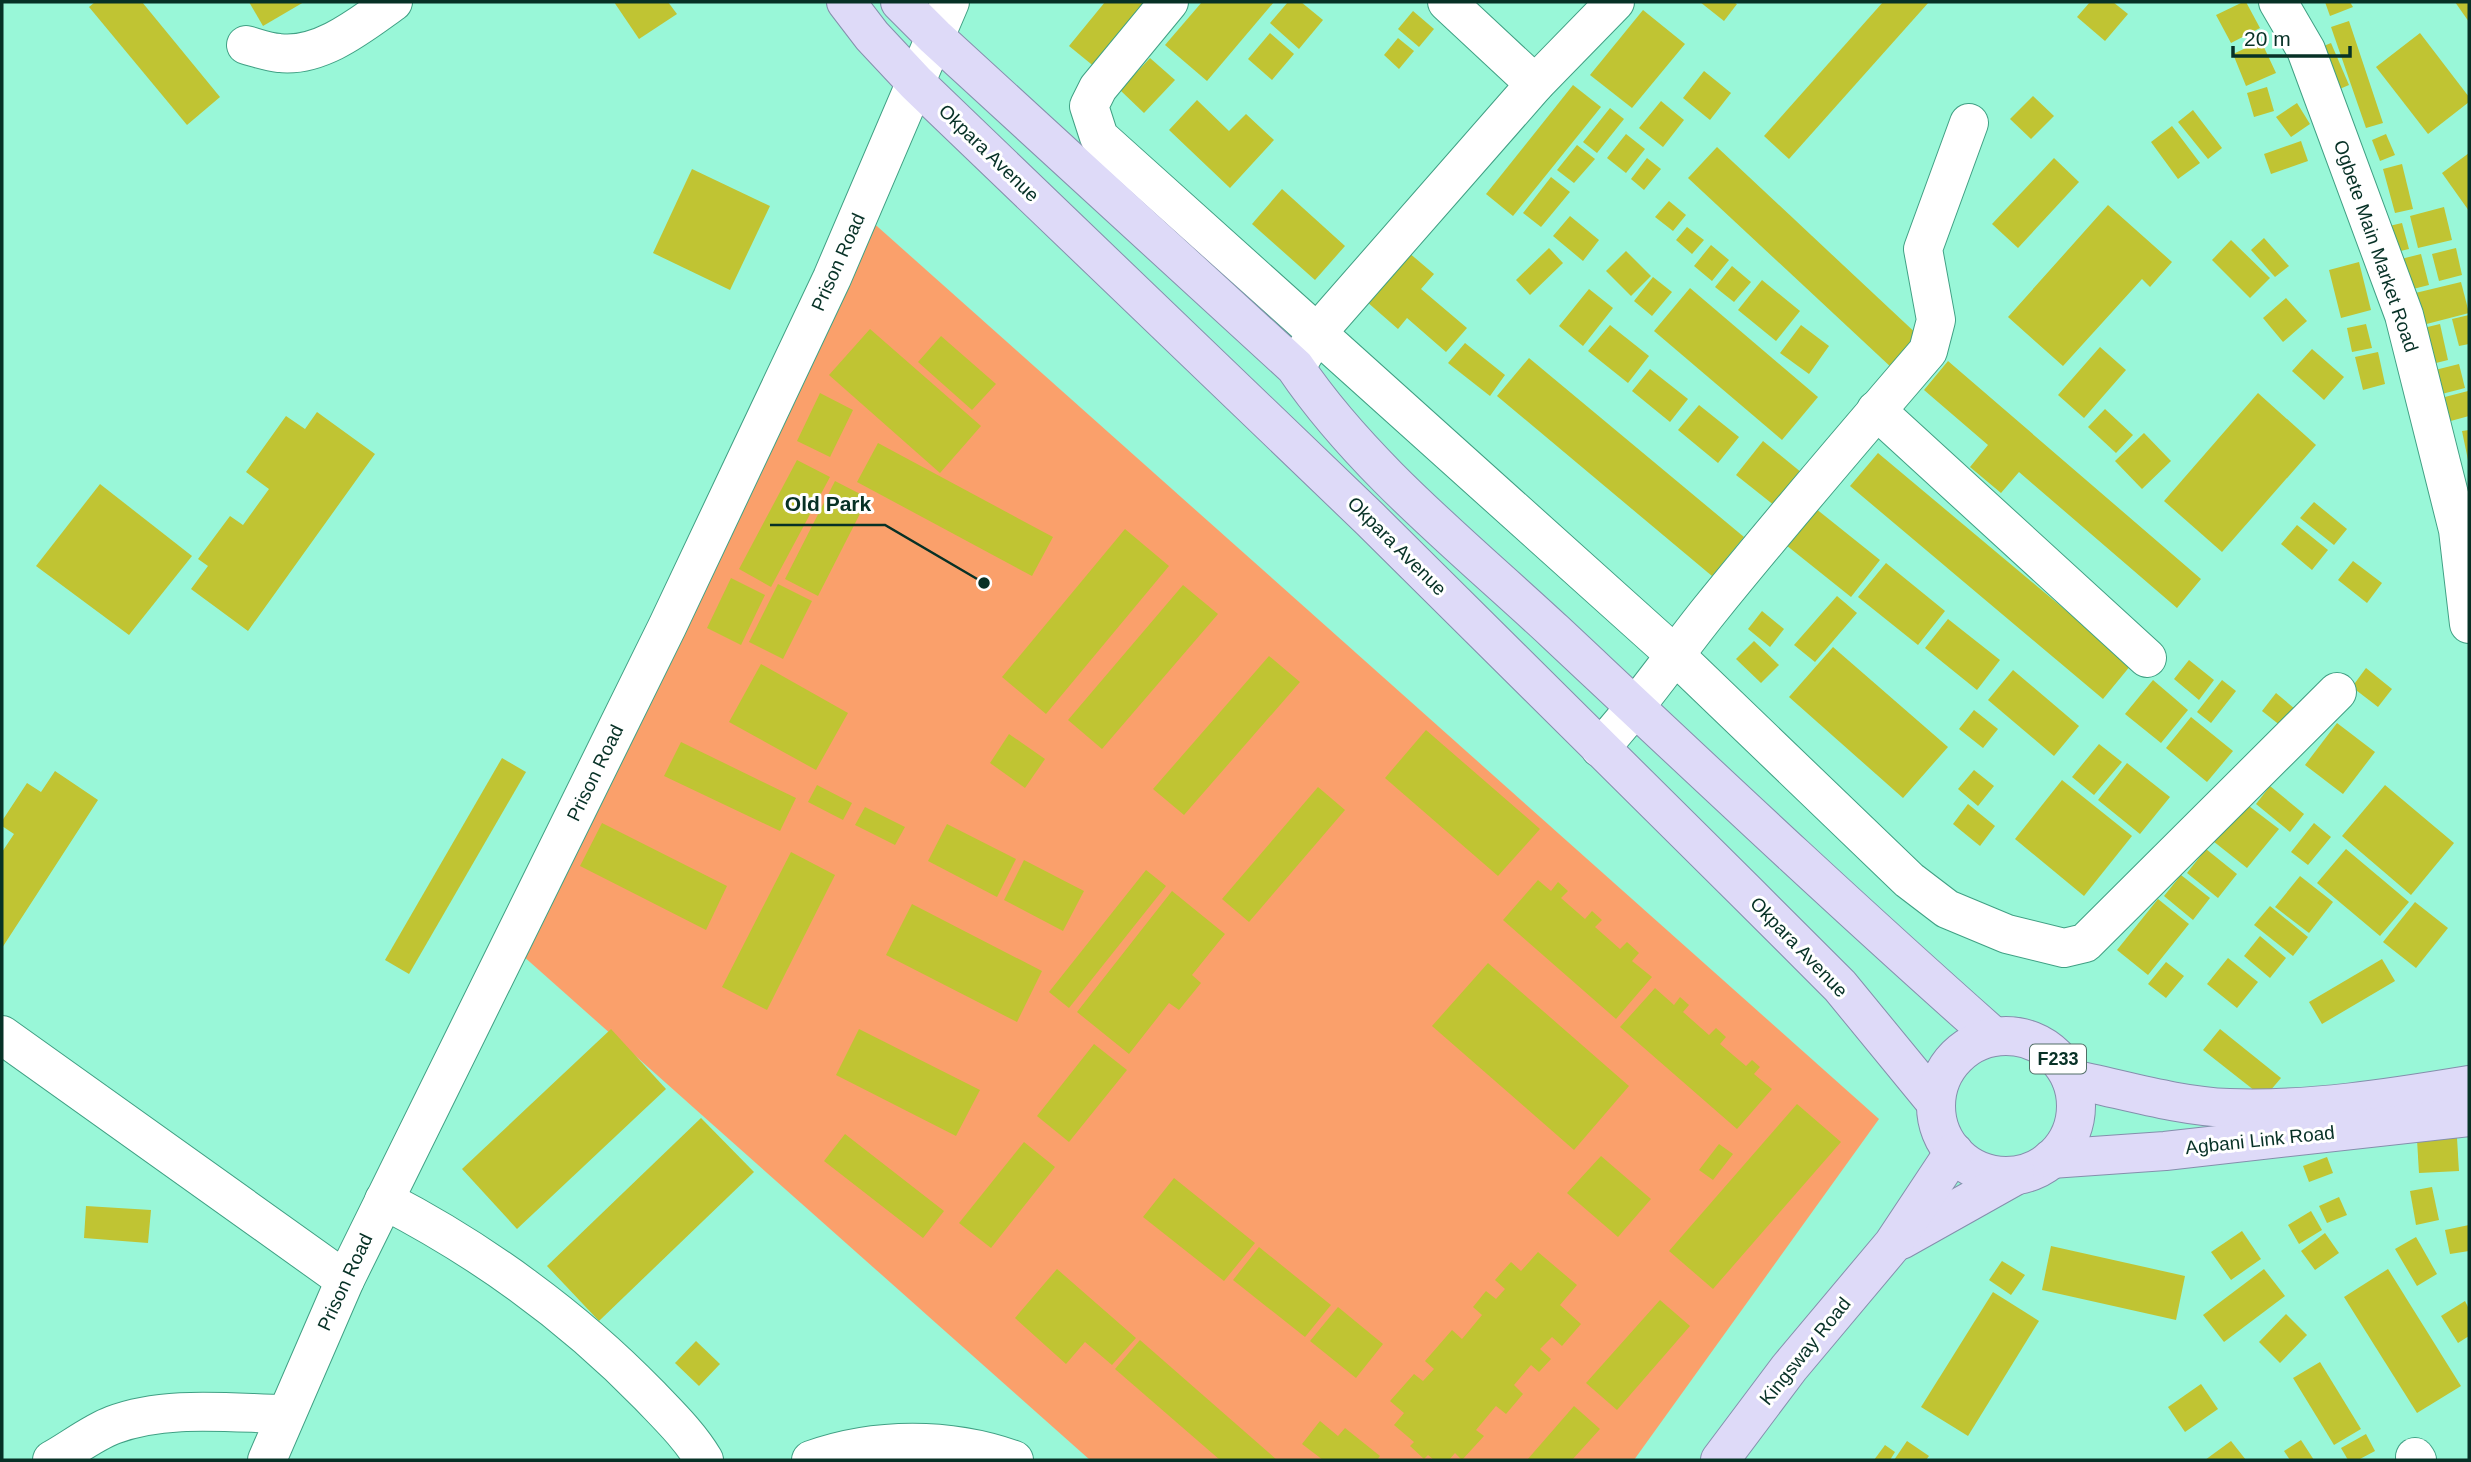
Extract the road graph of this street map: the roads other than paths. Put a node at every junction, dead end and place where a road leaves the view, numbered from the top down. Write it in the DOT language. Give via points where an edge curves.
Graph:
graph roads {
  1 [pos="393,2"];
  2 [pos="846,2"];
  3 [pos="900,2"];
  4 [pos="950,2"];
  5 [pos="1169,2"];
  6 [pos="1447,2"];
  7 [pos="1615,2"];
  8 [pos="2278,2"];
  9 [pos="935,37"];
  10 [pos="246,45"];
  11 [pos="916,83"];
  12 [pos="1535,84"];
  13 [pos="1969,123"];
  14 [pos="1316,334"];
  15 [pos="1295,367"];
  16 [pos="1877,410"];
  17 [pos="2469,624"];
  18 [pos="1674,654"];
  19 [pos="2147,658"];
  20 [pos="2337,691"];
  21 [pos="1637,709"];
  22 [pos="1600,748"];
  23 [pos="2,1035"];
  24 [pos="1993,1036"];
  25 [pos="2071,1079"];
  26 [pos="2469,1085"];
  27 [pos="1936,1103"];
  28 [pos="2469,1117"];
  29 [pos="1954,1152"];
  30 [pos="2051,1159"];
  31 [pos="2015,1176"];
  32 [pos="384,1200"];
  33 [pos="1893,1244"];
  34 [pos="345,1280"];
  35 [pos="285,1415"];
  36 [pos="52,1460"];
  37 [pos="267,1460"];
  38 [pos="704,1460"];
  39 [pos="811,1460"];
  40 [pos="1014,1460"];
  41 [pos="1720,1460"];
  1 -- 10 [label="street" via="344,36 310,49 281,54"];
  2 -- 11 [label="main road, Okpara Avenue"];
  3 -- 9 [label="main road"];
  4 -- 9 [label="street, Prison Road"];
  5 -- 14 [label="street" via="1098,88 1089,106 1099,137"];
  6 -- 12 [label="street"];
  7 -- 12 [label="street"];
  8 -- 17 [label="street, Ogbete Main Market Road" via="2306,50 2404,315 2458,530"];
  9 -- 11 [label="street, Prison Road"];
  9 -- 15 [label="main road"];
  11 -- 22 [label="main road, Okpara Avenue" via="1370,519"];
  11 -- 32 [label="street, Prison Road" via="832,278 673,614"];
  12 -- 14 [label="street"];
  13 -- 16 [label="street" via="1923,248 1936,320 1933,340"];
  14 -- 15 [label="street"];
  14 -- 18 [label="street"];
  15 -- 21 [label="main road" via="1323,408 1412,498"];
  16 -- 18 [label="street"];
  16 -- 19 [label="street"];
  18 -- 20 [label="street" via="1909,880 1947,909 2007,934 2064,948 2085,943"];
  18 -- 21 [label="street"];
  21 -- 22 [label="street"];
  21 -- 24 [label="main road" via="1906,961"];
  22 -- 27 [label="main road, Okpara Avenue" via="1840,986"];
  23 -- 34 [label="street"];
  24 -- 25 [label="main road, F233" via="2017,1036 2039,1044 2058,1059"];
  24 -- 27 [label="main road" via="1971,1044 1952,1060 1940,1080"];
  25 -- 26 [label="main road, Agbani Link Road / F233" via="2227,1108 2368,1101"];
  25 -- 30 [label="main road, F233" via="2076,1100 2074,1122 2066,1143"];
  27 -- 29 [label="main road" via="1940,1129"];
  28 -- 30 [label="main road, Agbani Link Road / F233"];
  29 -- 31 [label="main road" via="1975,1169"];
  29 -- 33 [label="main road, Kingsway Road / F233"];
  30 -- 31 [label="main road, F233"];
  31 -- 33 [label="main road, Kingsway Road / F233"];
  32 -- 34 [label="street, Prison Road"];
  32 -- 38 [label="street" via="428,1222 507,1275 604,1349 690,1437"];
  33 -- 41 [label="main road, Kingsway Road / F233" via="1788,1368"];
  34 -- 35 [label="street, Prison Road"];
  35 -- 36 [label="street" via="202,1413 137,1418 111,1425"];
  35 -- 37 [label="street, Prison Road"];
  39 -- 40 [label="street" via="884,1444 958,1444"];
}
